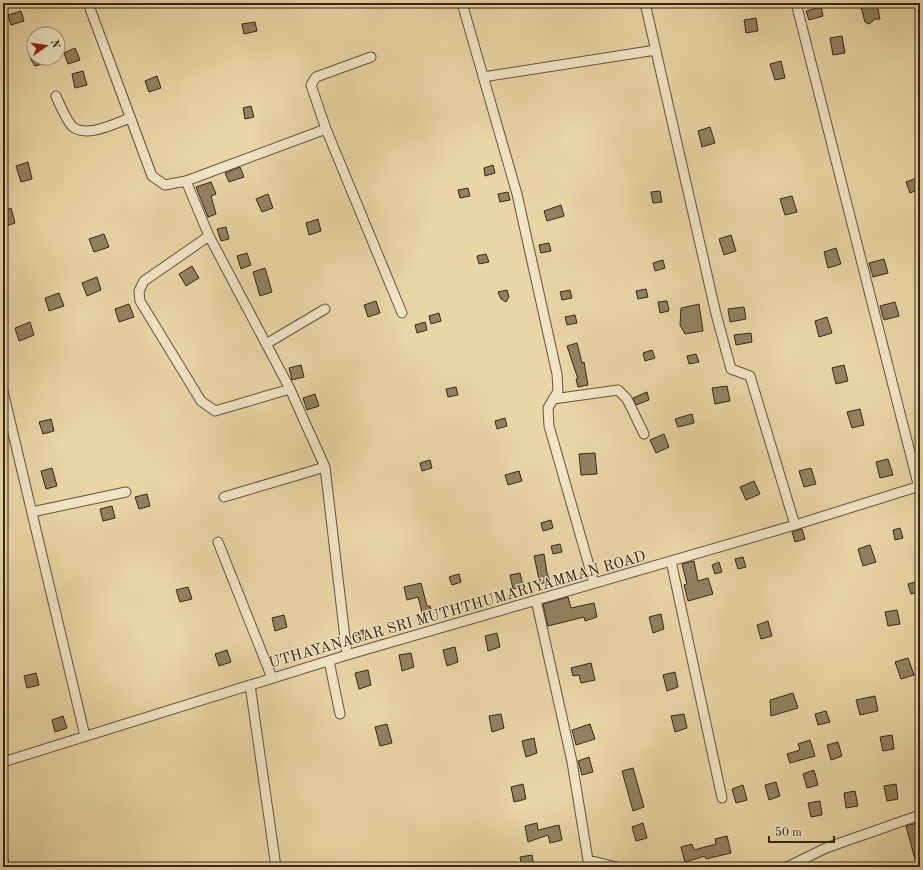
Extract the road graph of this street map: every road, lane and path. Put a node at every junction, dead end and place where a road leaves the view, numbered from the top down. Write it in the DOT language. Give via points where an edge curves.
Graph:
graph roads {
  1 [pos="88,3"];
  2 [pos="462,3"];
  3 [pos="645,3"];
  4 [pos="796,3"];
  5 [pos="656,50"];
  6 [pos="371,57"];
  7 [pos="483,78"];
  8 [pos="56,96"];
  9 [pos="130,118"];
  10 [pos="326,129"];
  11 [pos="186,181"];
  12 [pos="209,236"];
  13 [pos="325,309"];
  14 [pos="402,313"];
  15 [pos="266,344"];
  16 [pos="290,389"];
  17 [pos="3,391"];
  18 [pos="553,399"];
  19 [pos="644,434"];
  20 [pos="325,467"];
  21 [pos="919,488"];
  22 [pos="126,492"];
  23 [pos="224,497"];
  24 [pos="32,512"];
  25 [pos="795,525"];
  26 [pos="218,542"];
  27 [pos="671,561"];
  28 [pos="594,583"];
  29 [pos="536,600"];
  30 [pos="347,655"];
  31 [pos="329,660"];
  32 [pos="272,678"];
  33 [pos="250,685"];
  34 [pos="340,714"];
  35 [pos="85,736"];
  36 [pos="3,762"];
  37 [pos="722,798"];
  38 [pos="920,815"];
  39 [pos="3,860"];
  40 [pos="5,867"];
  41 [pos="276,867"];
  42 [pos="620,867"];
  43 [pos="787,867"];
  1 -- 9 [label="street"];
  2 -- 7 [label="street"];
  3 -- 5 [label="street"];
  4 -- 21 [label="street"];
  5 -- 7 [label="street"];
  5 -- 25 [label="street" via="716,314 731,369 750,376"];
  6 -- 10 [label="street" via="316,77 311,85"];
  7 -- 18 [label="street" via="517,194 557,374 558,391"];
  8 -- 9 [label="street" via="72,126 82,130 96,130"];
  9 -- 11 [label="street" via="152,176 165,185"];
  10 -- 11 [label="street"];
  10 -- 14 [label="street"];
  11 -- 12 [label="street"];
  12 -- 15 [label="street"];
  12 -- 16 [label="street" via="144,281 139,291 140,301 201,401 215,411"];
  13 -- 15 [label="street"];
  15 -- 16 [label="street"];
  16 -- 20 [label="street"];
  17 -- 24 [label="street"];
  18 -- 19 [label="street" via="618,390 627,399"];
  18 -- 28 [label="street" via="548,408 549,426"];
  20 -- 23 [label="street"];
  20 -- 30 [label="street"];
  21 -- 25 [label="street, UTHAYANAGAR SRI MUTHTHUMARIYAMMAN ROAD"];
  22 -- 24 [label="street"];
  24 -- 35 [label="street"];
  25 -- 27 [label="street, UTHAYANAGAR SRI MUTHTHUMARIYAMMAN ROAD"];
  26 -- 32 [label="street"];
  27 -- 28 [label="street, UTHAYANAGAR SRI MUTHTHUMARIYAMMAN ROAD"];
  27 -- 37 [label="street"];
  28 -- 29 [label="street, UTHAYANAGAR SRI MUTHTHUMARIYAMMAN ROAD"];
  29 -- 30 [label="street, UTHAYANAGAR SRI MUTHTHUMARIYAMMAN ROAD"];
  29 -- 42 [label="street" via="572,762 588,860"];
  30 -- 31 [label="street, UTHAYANAGAR SRI MUTHTHUMARIYAMMAN ROAD"];
  31 -- 32 [label="street, UTHAYANAGAR SRI MUTHTHUMARIYAMMAN ROAD"];
  31 -- 34 [label="street"];
  32 -- 33 [label="street, UTHAYANAGAR SRI MUTHTHUMARIYAMMAN ROAD"];
  33 -- 35 [label="street, UTHAYANAGAR SRI MUTHTHUMARIYAMMAN ROAD"];
  33 -- 41 [label="street"];
  35 -- 36 [label="street, UTHAYANAGAR SRI MUTHTHUMARIYAMMAN ROAD"];
  38 -- 43 [label="street" via="826,848"];
  39 -- 40 [label="street"];
}
